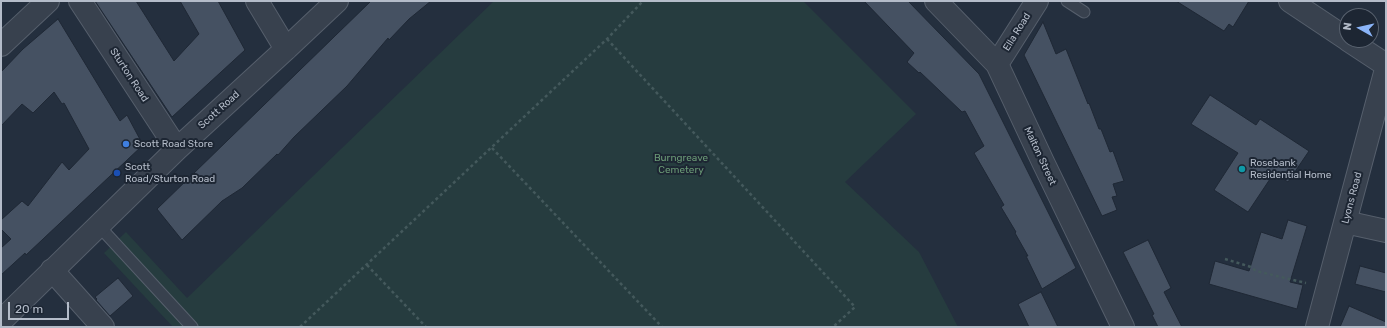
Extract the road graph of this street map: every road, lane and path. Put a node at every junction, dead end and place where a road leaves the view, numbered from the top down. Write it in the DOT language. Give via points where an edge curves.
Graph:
graph roads {
  1 [pos="48,1"];
  2 [pos="80,1"];
  3 [pos="257,1"];
  4 [pos="336,1"];
  5 [pos="643,1"];
  6 [pos="936,1"];
  7 [pos="1037,1"];
  8 [pos="1067,1"];
  9 [pos="1290,1"];
  10 [pos="1084,12"];
  11 [pos="1339,34"];
  12 [pos="607,39"];
  13 [pos="1,45"];
  14 [pos="1360,48"];
  15 [pos="286,49"];
  16 [pos="997,64"];
  17 [pos="1386,65"];
  18 [pos="1386,69"];
  19 [pos="492,148"];
  20 [pos="177,149"];
  21 [pos="1345,222"];
  22 [pos="98,225"];
  23 [pos="1386,231"];
  24 [pos="1225,259"];
  25 [pos="367,265"];
  26 [pos="52,270"];
  27 [pos="1328,288"];
  28 [pos="1,321"];
  29 [pos="103,327"];
  30 [pos="192,327"];
  31 [pos="300,327"];
  32 [pos="426,327"];
  33 [pos="662,327"];
  34 [pos="833,327"];
  35 [pos="1123,327"];
  36 [pos="1317,327"];
  1 -- 13 [label="street"];
  2 -- 20 [label="street, Sturton Road"];
  3 -- 15 [label="street"];
  4 -- 15 [label="street, Scott Road"];
  5 -- 12 [label="path"];
  6 -- 16 [label="street, Malton Street"];
  7 -- 16 [label="street, Ella Road"];
  8 -- 10 [label="lane"];
  9 -- 11 [label="street"];
  12 -- 19 [label="path"];
  12 -- 34 [label="path" via="855,307"];
  14 -- 17 [label="street"];
  15 -- 20 [label="street, Scott Road"];
  16 -- 35 [label="street, Malton Street"];
  18 -- 21 [label="street, Lyons Road"];
  19 -- 25 [label="path"];
  19 -- 33 [label="path"];
  20 -- 22 [label="street, Scott Road"];
  21 -- 23 [label="street"];
  21 -- 27 [label="street, Lyons Road"];
  22 -- 26 [label="street, Scott Road"];
  22 -- 30 [label="lane"];
  24 -- 27 [label="path" via="1256,271"];
  25 -- 31 [label="path"];
  25 -- 32 [label="path"];
  26 -- 28 [label="street, Scott Road"];
  26 -- 29 [label="street"];
  27 -- 36 [label="street, Lyons Road"];
}
